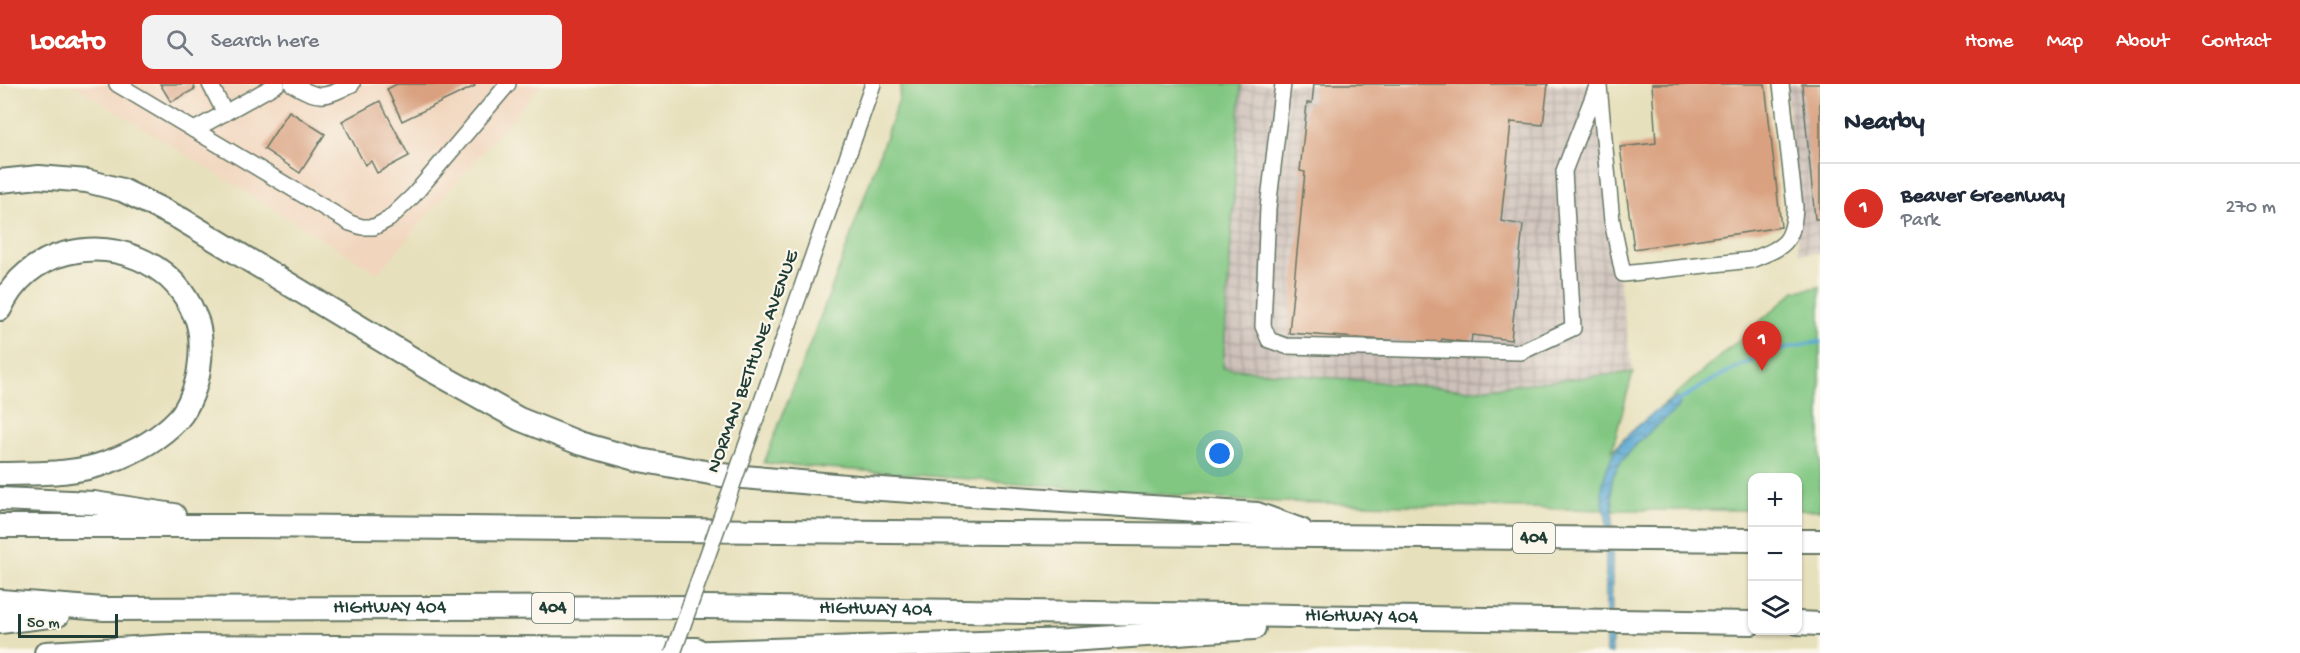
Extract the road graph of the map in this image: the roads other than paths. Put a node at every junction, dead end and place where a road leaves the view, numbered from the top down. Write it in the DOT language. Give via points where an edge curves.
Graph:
graph roads {
  1 [pos="117,84"];
  2 [pos="210,84"];
  3 [pos="276,84"];
  4 [pos="292,84"];
  5 [pos="352,84"];
  6 [pos="508,84"];
  7 [pos="873,84"];
  8 [pos="1283,84"];
  9 [pos="1598,84"];
  10 [pos="1781,84"];
  11 [pos="225,113"];
  12 [pos="194,130"];
  13 [pos="0,181"];
  14 [pos="0,309"];
  15 [pos="0,474"];
  16 [pos="0,499"];
  17 [pos="0,526"];
  18 [pos="246,526"];
  19 [pos="1316,536"];
  20 [pos="1748,540"];
  21 [pos="1802,541"];
  22 [pos="1820,541"];
  23 [pos="0,612"];
  24 [pos="1423,617"];
  25 [pos="1748,623"];
  26 [pos="1802,623"];
  27 [pos="1820,624"];
  28 [pos="752,649"];
  29 [pos="46,653"];
  30 [pos="673,653"];
  31 [pos="681,653"];
  1 -- 12 [label="street"];
  2 -- 11 [label="street"];
  3 -- 11 [label="street"];
  4 -- 5 [label="street" via="321,97"];
  6 -- 12 [label="street" via="413,196 389,219 374,227 350,223"];
  7 -- 30 [label="street, NORMAN BETHUNE AVENUE, bridge"];
  8 -- 9 [label="street" via="1268,218 1263,326 1269,340 1286,346 1521,352 1573,328 1564,171"];
  9 -- 10 [label="street" via="1612,221 1623,274 1751,260 1789,239 1796,207"];
  11 -- 12 [label="street"];
  13 -- 19 [label="highway" via="39,177 87,181 123,190 181,219 430,370 519,419 579,443 640,460 733,476 1257,514"];
  14 -- 15 [label="highway" via="24,273 50,257 82,249 117,251 162,272 182,291 198,323 201,354 198,383 179,418 153,440 108,463 63,473"];
  16 -- 18 [label="highway" via="94,502"];
  17 -- 18 [label="highway, 404"];
  18 -- 19 [label="highway, 404"];
  19 -- 20 [label="highway, 404"];
  21 -- 22 [label="highway"];
  23 -- 24 [label="highway, HIGHWAY 404 / 404" via="706,607"];
  24 -- 25 [label="highway, HIGHWAY 404 / 404"];
  24 -- 28 [label="highway" via="1069,640"];
  26 -- 27 [label="highway"];
  28 -- 29 [label="highway" via="171,646"];
  28 -- 31 [label="highway"];
}
